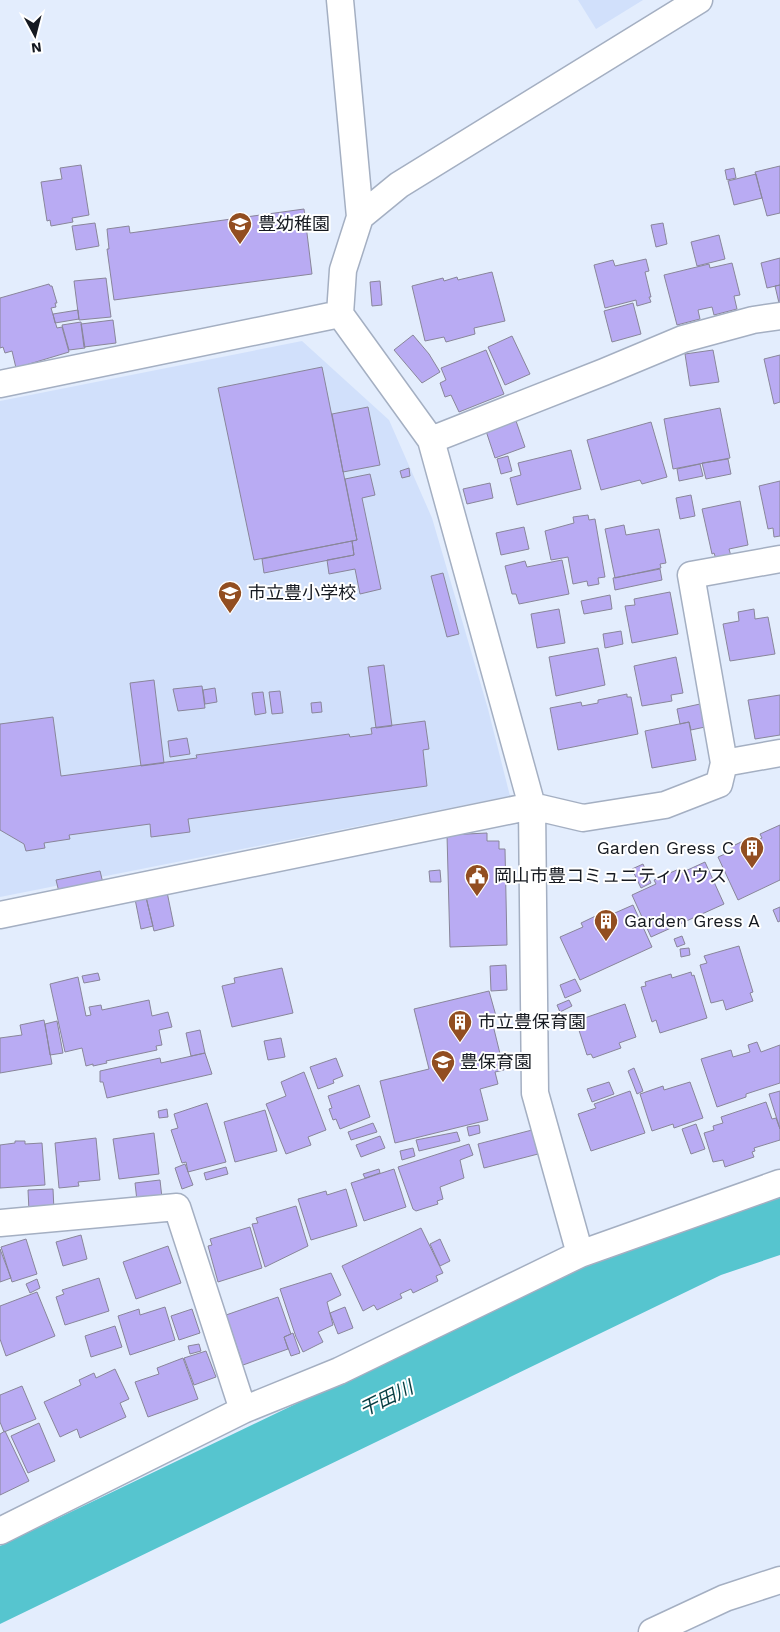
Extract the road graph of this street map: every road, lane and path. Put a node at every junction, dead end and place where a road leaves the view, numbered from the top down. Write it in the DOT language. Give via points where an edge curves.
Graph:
graph roads {
  1 [pos="340,0"];
  2 [pos="699,0"];
  3 [pos="360,217"];
  4 [pos="340,314"];
  5 [pos="780,316"];
  6 [pos="0,384"];
  7 [pos="431,440"];
  8 [pos="780,559"];
  9 [pos="780,753"];
  10 [pos="724,763"];
  11 [pos="532,806"];
  12 [pos="0,915"];
  13 [pos="780,1183"];
  14 [pos="0,1223"];
  15 [pos="580,1254"];
  16 [pos="243,1410"];
  17 [pos="0,1531"];
  18 [pos="780,1580"];
  19 [pos="652,1632"];
  1 -- 3 [label="street"];
  2 -- 3 [label="street" via="399,185"];
  3 -- 4 [label="street" via="343,270"];
  4 -- 6 [label="street"];
  4 -- 7 [label="street"];
  5 -- 7 [label="street" via="683,339"];
  7 -- 11 [label="street"];
  8 -- 10 [label="street" via="691,575"];
  9 -- 10 [label="street"];
  10 -- 11 [label="street" via="719,784 666,805 583,818"];
  11 -- 12 [label="street"];
  11 -- 15 [label="street" via="535,1093"];
  13 -- 15 [label="street"];
  14 -- 16 [label="street" via="177,1208"];
  15 -- 16 [label="street" via="339,1371"];
  16 -- 17 [label="street"];
  18 -- 19 [label="street" via="726,1598"];
}
